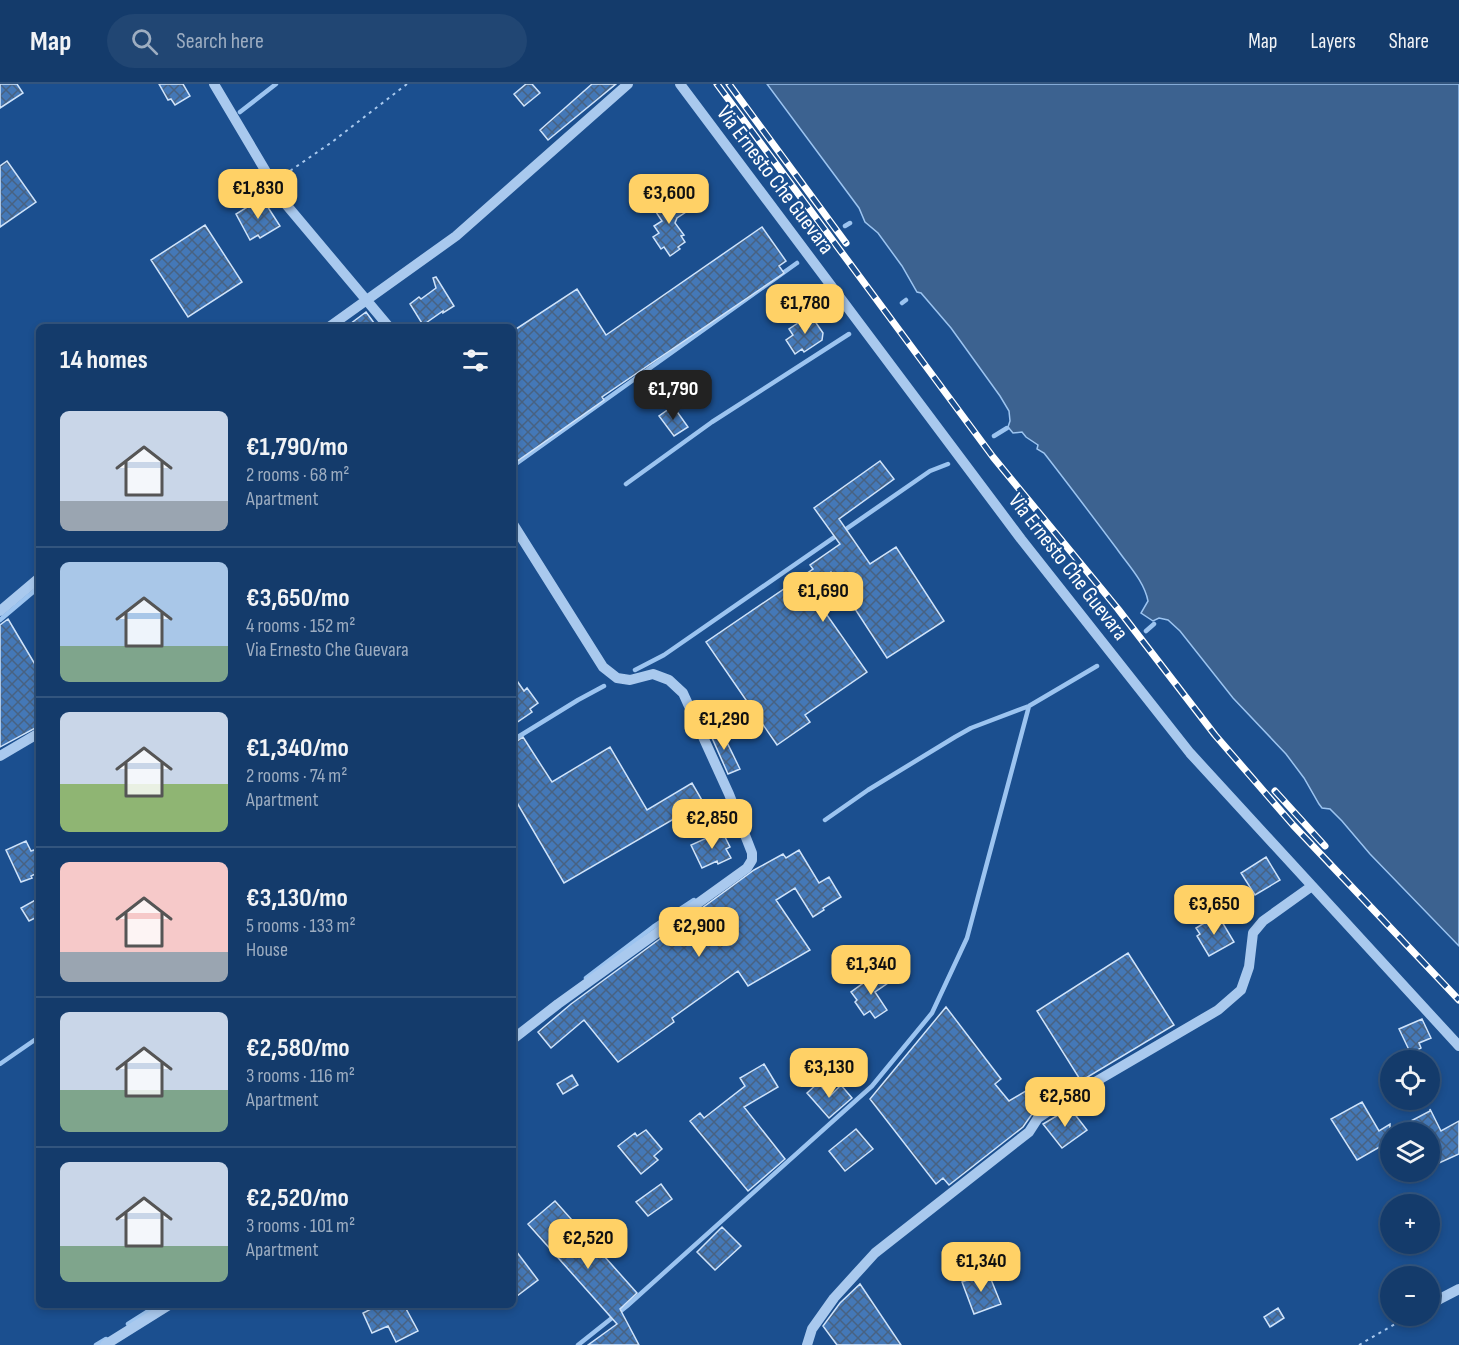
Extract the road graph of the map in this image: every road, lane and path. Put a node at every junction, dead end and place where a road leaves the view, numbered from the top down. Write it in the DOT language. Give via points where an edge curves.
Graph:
graph roads {
  1 [pos="214,84"];
  2 [pos="407,84"];
  3 [pos="628,84"];
  4 [pos="680,84"];
  5 [pos="272,184"];
  6 [pos="367,298"];
  7 [pos="333,324"];
  8 [pos="387,324"];
  9 [pos="516,529"];
  10 [pos="36,581"];
  11 [pos="0,611"];
  12 [pos="36,735"];
  13 [pos="0,756"];
  14 [pos="1312,885"];
  15 [pos="516,1037"];
  16 [pos="1459,1046"];
  17 [pos="1459,1289"];
  18 [pos="1440,1299"];
  19 [pos="164,1308"];
  20 [pos="1392,1326"];
  21 [pos="105,1345"];
  22 [pos="807,1345"];
  23 [pos="1359,1345"];
  1 -- 5 [label="street"];
  2 -- 5 [label="path"];
  3 -- 6 [label="street" via="456,236"];
  4 -- 14 [label="street, Via Ernesto Che Guevara" via="1028,548 1190,753"];
  5 -- 6 [label="street"];
  6 -- 7 [label="street"];
  6 -- 8 [label="street"];
  9 -- 15 [label="street" via="603,667 617,678 630,680 653,674 669,680 683,693 729,794 752,860 747,868"];
  10 -- 11 [label="street"];
  12 -- 13 [label="street"];
  14 -- 16 [label="street, Via Ernesto Che Guevara"];
  14 -- 22 [label="street" via="1253,933 1249,967 1241,990 1218,1010 1038,1118 1029,1132 875,1253 834,1298 812,1329"];
  17 -- 18 [label="street"];
  19 -- 21 [label="street"];
  20 -- 23 [label="path"];
}
